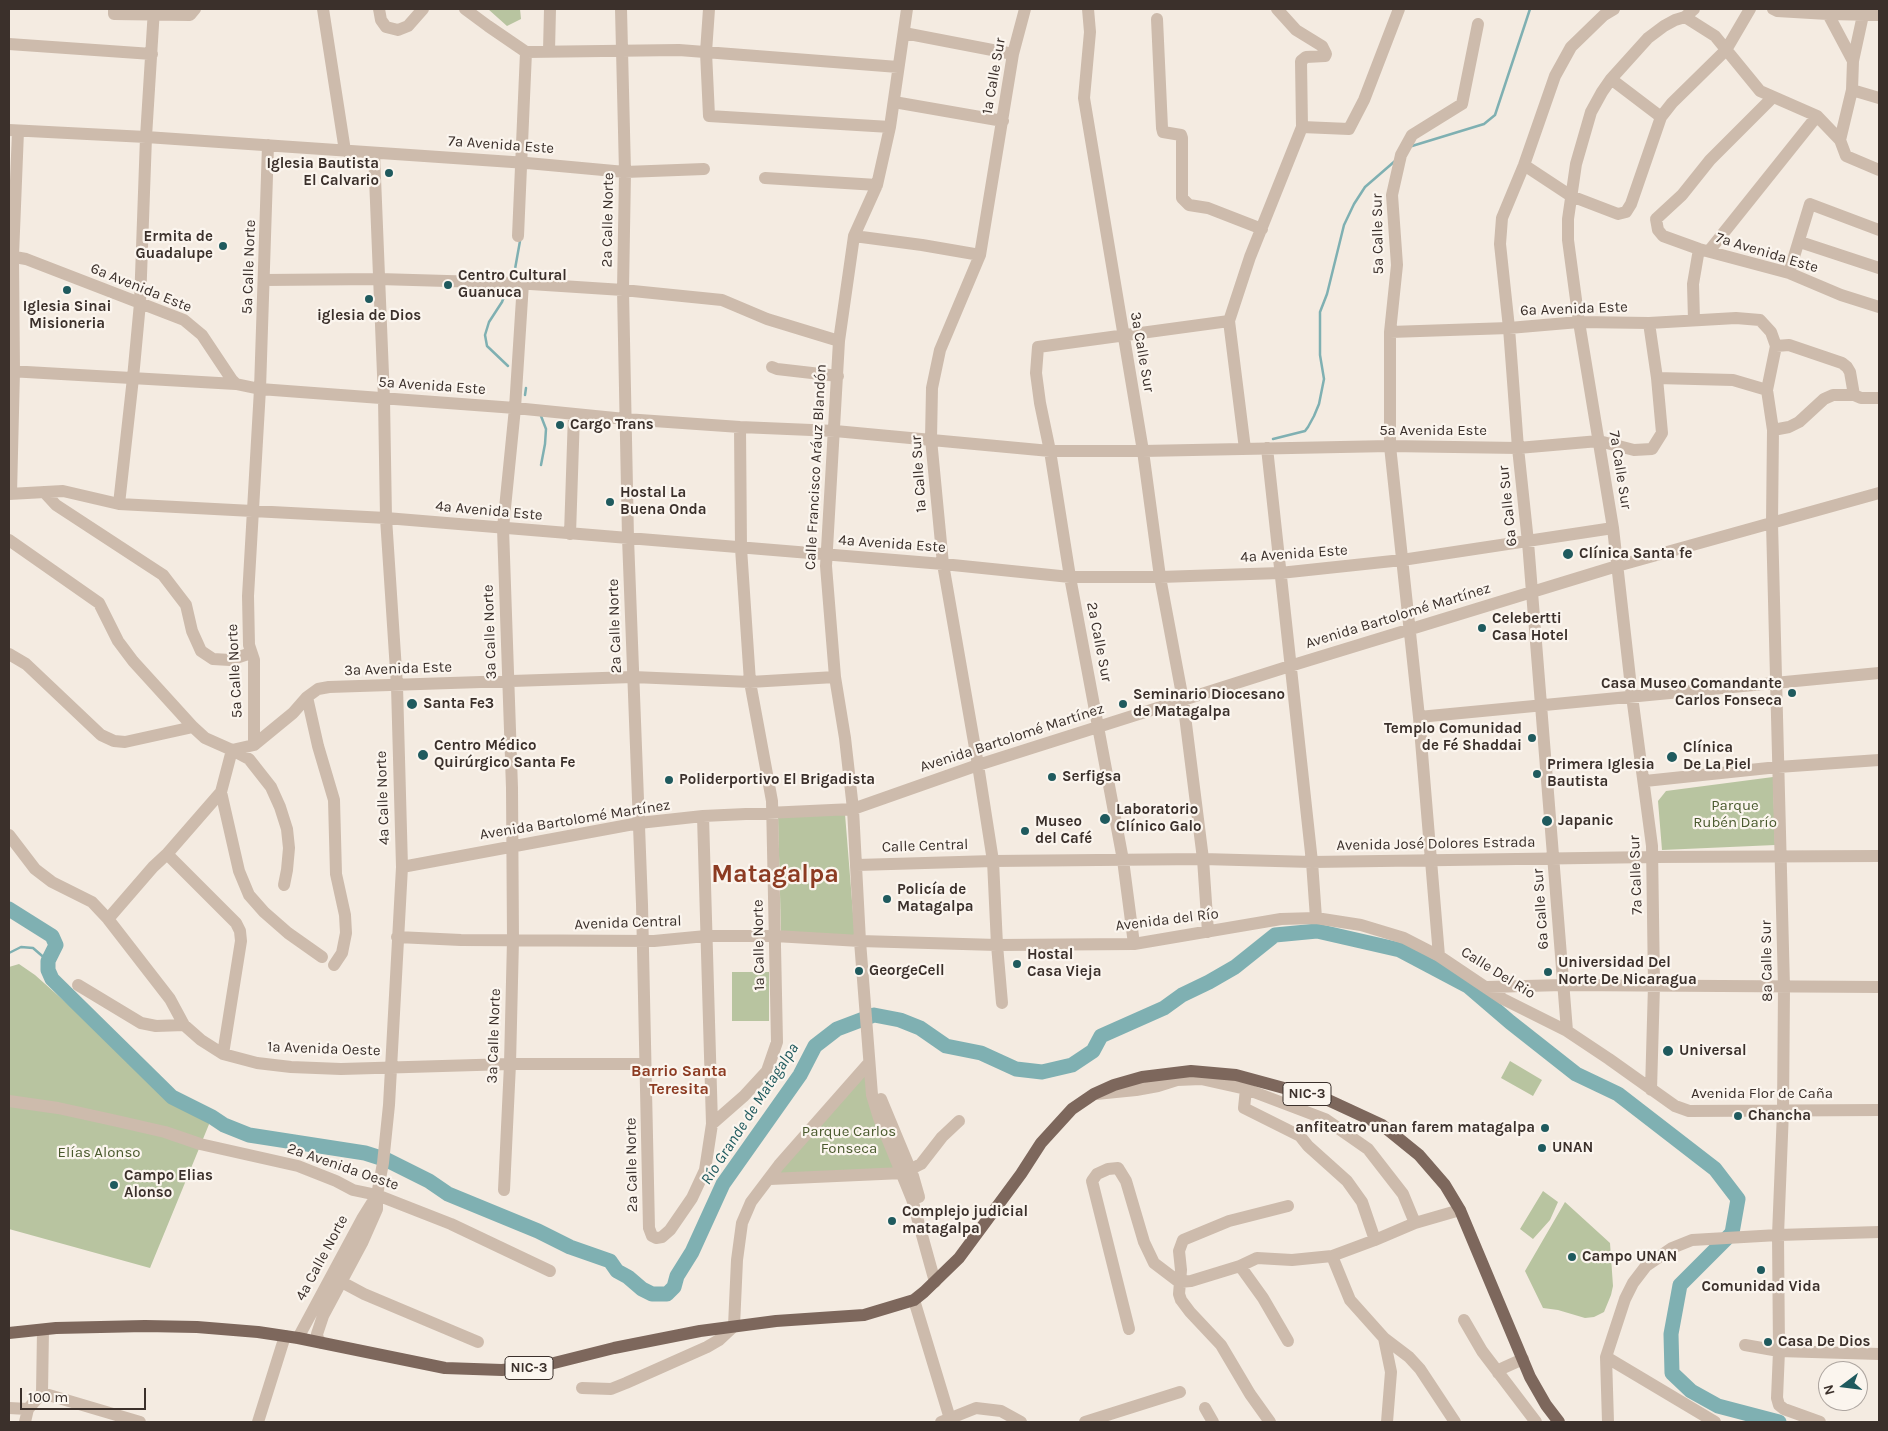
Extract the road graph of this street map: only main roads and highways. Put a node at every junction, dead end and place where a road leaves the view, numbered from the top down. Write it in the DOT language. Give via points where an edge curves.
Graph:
graph roads {
  1 [pos="9,1333"];
  2 [pos="1559,1422"];
  1 -- 2 [label="main road, NIC-3" via="145,1326 197,1327 291,1337 445,1368 502,1370 546,1365 700,1331 864,1314 914,1300 938,1278 965,1251 1041,1144 1072,1109 1114,1085 1142,1077 1191,1071 1236,1075 1328,1100 1382,1125 1419,1155 1446,1185 1460,1210 1523,1360 1546,1405"];
}
